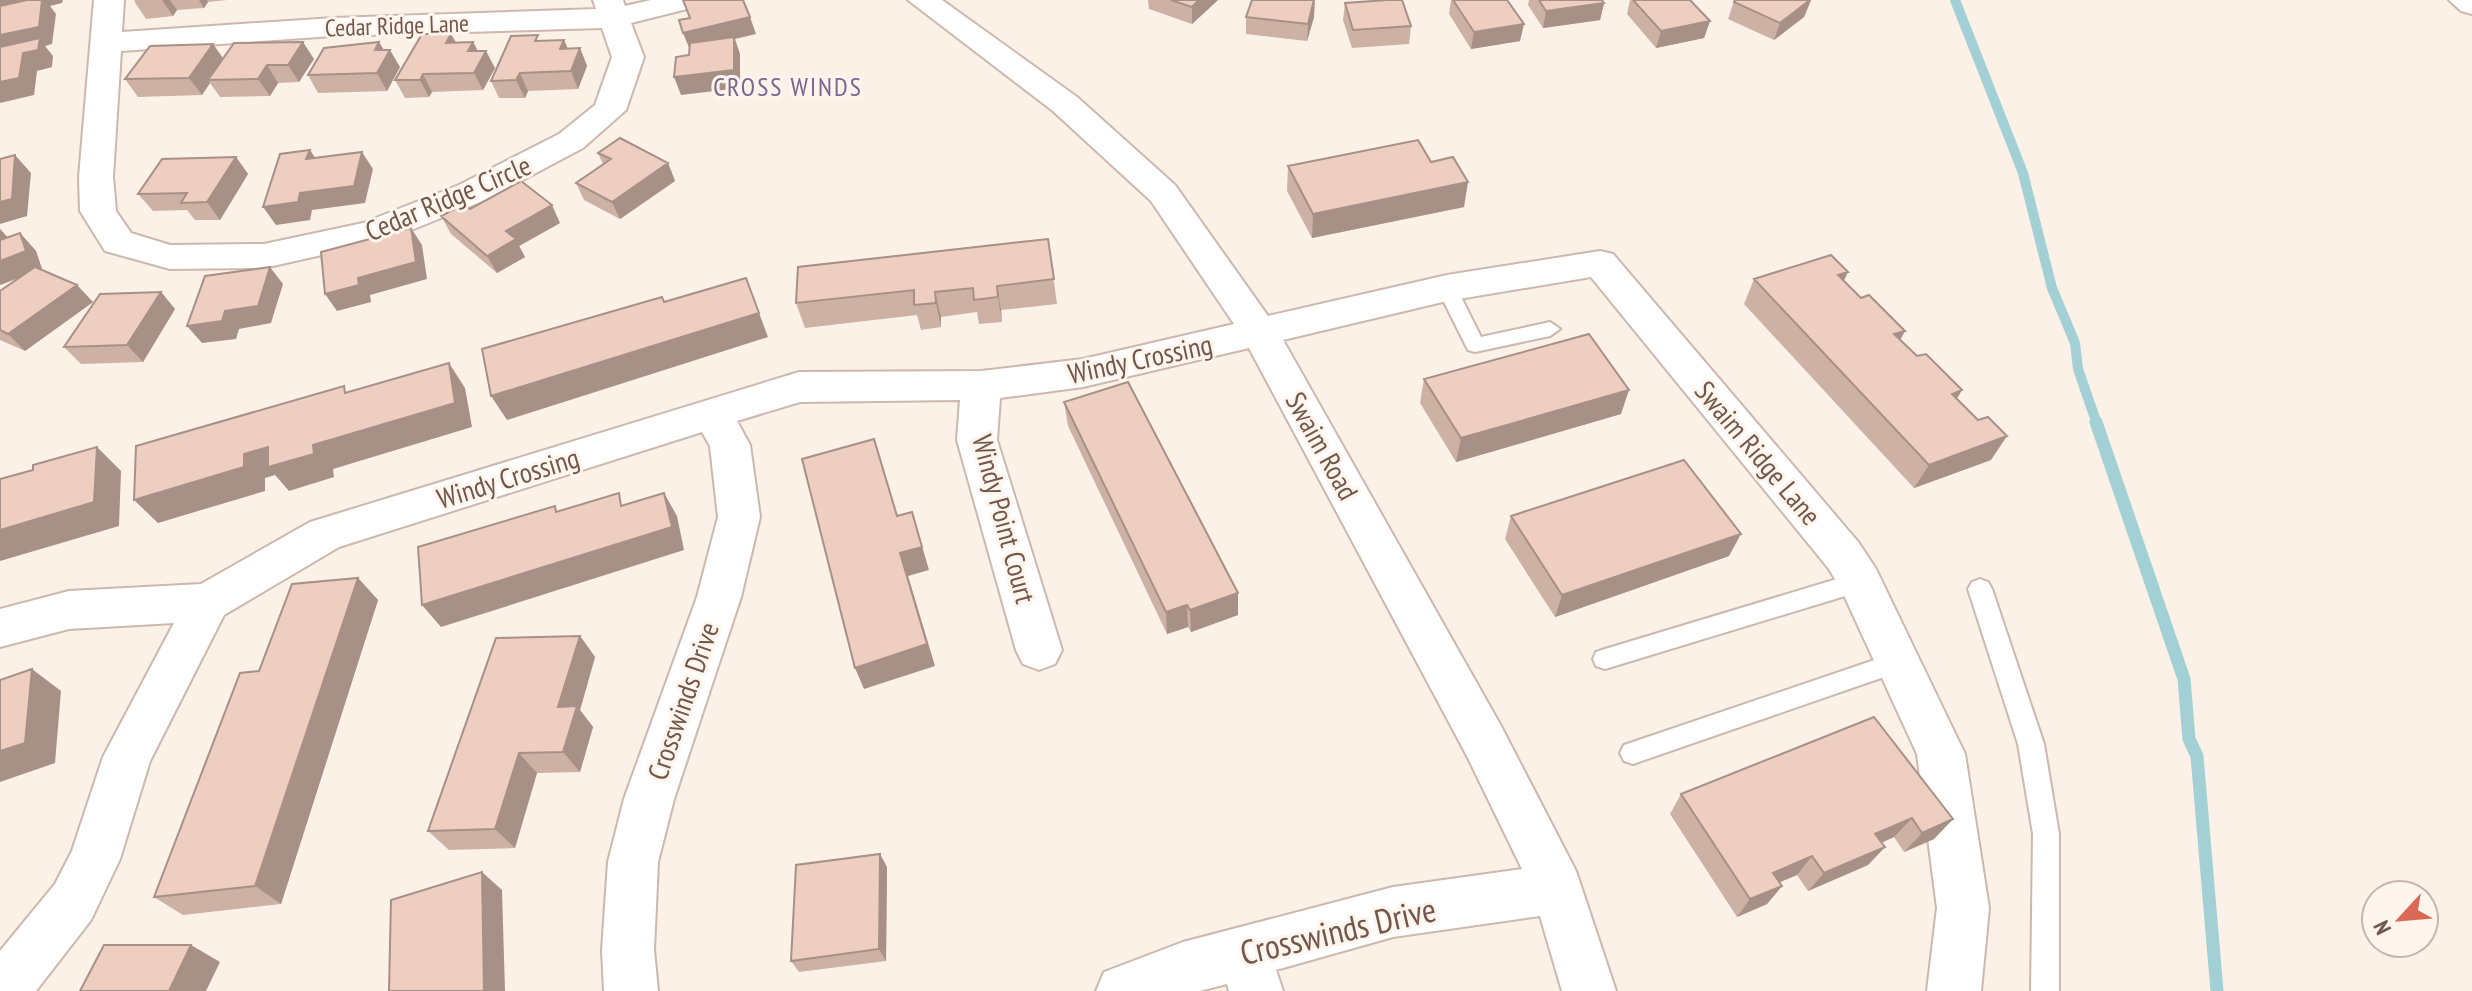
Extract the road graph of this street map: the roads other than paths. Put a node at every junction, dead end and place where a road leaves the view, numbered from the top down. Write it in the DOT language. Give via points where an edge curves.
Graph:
graph roads {
  1 [pos="109,0"];
  2 [pos="688,0"];
  3 [pos="923,0"];
  4 [pos="2464,0"];
  5 [pos="2472,5"];
  6 [pos="612,9"];
  7 [pos="104,43"];
  8 [pos="1447,288"];
  9 [pos="1550,329"];
  10 [pos="1260,333"];
  11 [pos="981,386"];
  12 [pos="713,416"];
  13 [pos="1860,582"];
  14 [pos="1980,589"];
  15 [pos="208,602"];
  16 [pos="0,628"];
  17 [pos="1039,650"];
  18 [pos="1605,659"];
  19 [pos="1898,662"];
  20 [pos="1633,753"];
  21 [pos="1558,889"];
  22 [pos="1250,972"];
  23 [pos="2,991"];
  24 [pos="631,991"];
  25 [pos="1123,991"];
  26 [pos="1589,991"];
  27 [pos="1954,991"];
  28 [pos="2045,991"];
  1 -- 7 [label="street, Cedar Ridge Circle"];
  2 -- 6 [label="street, Cedar Ridge Lane"];
  3 -- 10 [label="street, Swaim Road" via="1065,104 1163,193"];
  4 -- 5 [label="street"];
  6 -- 7 [label="street, Cedar Ridge Lane"];
  6 -- 7 [label="street, Cedar Ridge Circle" via="628,57 610,110 571,141 471,193 371,233 264,256 170,257 118,242 98,211"];
  8 -- 9 [label="lane" via="1475,345"];
  8 -- 10 [label="street, Swaim Ridge Lane"];
  8 -- 13 [label="street, Swaim Ridge Lane" via="1600,263 1844,556"];
  10 -- 11 [label="street, Windy Crossing" via="1083,373"];
  10 -- 21 [label="street, Swaim Road" via="1484,741"];
  11 -- 12 [label="street, Windy Crossing" via="799,387"];
  11 -- 17 [label="street, Windy Point Court" via="977,440"];
  12 -- 15 [label="street, Windy Crossing" via="325,534"];
  12 -- 24 [label="street, Crosswinds Drive" via="730,445 739,517 719,597 649,799 633,862"];
  13 -- 18 [label="lane"];
  13 -- 19 [label="street, Swaim Ridge Lane"];
  14 -- 28 [label="lane" via="2031,744 2046,834"];
  15 -- 16 [label="street" via="69,610"];
  15 -- 23 [label="street" via="127,757 95,859 73,902"];
  19 -- 20 [label="lane"];
  19 -- 27 [label="street, Swaim Ridge Lane" via="1941,754 1963,908"];
  21 -- 22 [label="street, Crosswinds Drive" via="1393,912"];
  21 -- 26 [label="street, Swaim Road"];
  22 -- 25 [label="street, Crosswinds Drive"];
}
